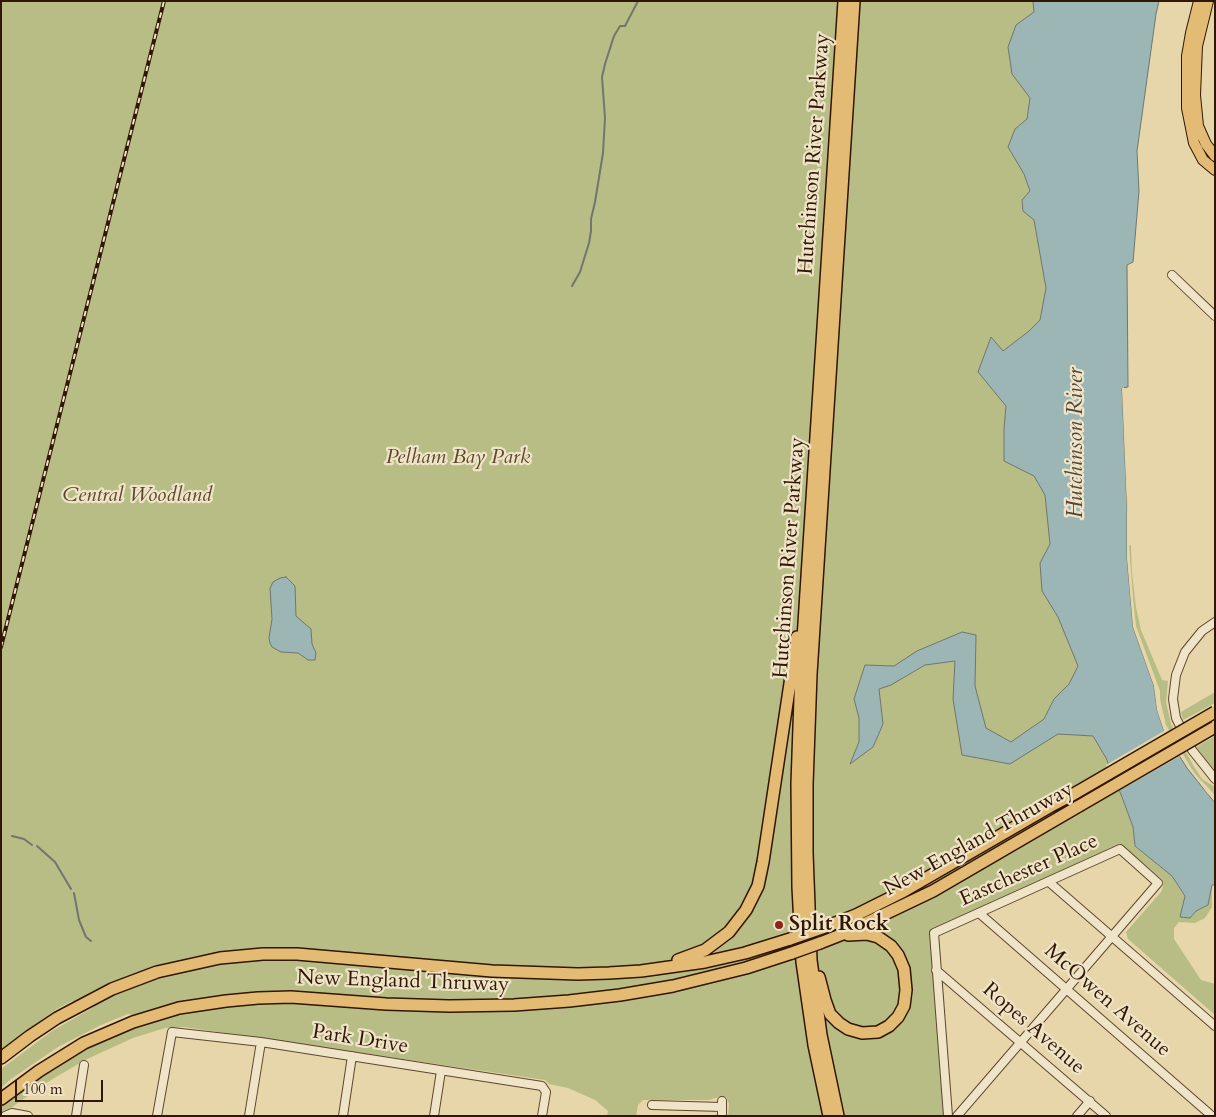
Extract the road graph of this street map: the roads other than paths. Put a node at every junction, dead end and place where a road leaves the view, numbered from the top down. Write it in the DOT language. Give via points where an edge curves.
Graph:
graph roads {
  1 [pos="844,1"];
  2 [pos="854,1"];
  3 [pos="1199,1"];
  4 [pos="1208,1"];
  5 [pos="1215,156"];
  6 [pos="1215,170"];
  7 [pos="1172,275"];
  8 [pos="1215,316"];
  9 [pos="805,614"];
  10 [pos="1215,622"];
  11 [pos="1215,712"];
  12 [pos="1215,727"];
  13 [pos="1215,779"];
  14 [pos="1049,882"];
  15 [pos="979,913"];
  16 [pos="844,934"];
  17 [pos="810,935"];
  18 [pos="1113,936"];
  19 [pos="651,970"];
  20 [pos="936,970"];
  21 [pos="1066,989"];
  22 [pos="1215,1026"];
  23 [pos="1021,1041"];
  24 [pos="261,1042"];
  25 [pos="352,1056"];
  26 [pos="1,1058"];
  27 [pos="84,1065"];
  28 [pos="441,1071"];
  29 [pos="1,1099"];
  30 [pos="1090,1101"];
  31 [pos="652,1104"];
  32 [pos="5,1116"];
  33 [pos="28,1116"];
  34 [pos="76,1116"];
  35 [pos="157,1116"];
  36 [pos="249,1116"];
  37 [pos="343,1116"];
  38 [pos="434,1116"];
  39 [pos="542,1116"];
  40 [pos="722,1116"];
  41 [pos="829,1116"];
  42 [pos="838,1116"];
  43 [pos="948,1116"];
  44 [pos="956,1116"];
  45 [pos="1077,1116"];
  46 [pos="1106,1116"];
  47 [pos="1212,1116"];
  1 -- 9 [label="highway, Hutchinson River Parkway"];
  2 -- 17 [label="highway, Hutchinson River Parkway" via="810,708 807,836"];
  3 -- 6 [label="main road" via="1187,56 1187,108 1194,143 1204,160"];
  4 -- 5 [label="main road" via="1197,46 1195,95 1200,132"];
  7 -- 8 [label="street"];
  9 -- 19 [label="highway" via="796,639 756,892 740,920 715,944"];
  9 -- 41 [label="highway, Hutchinson River Parkway" via="798,756 798,904 810,1022"];
  10 -- 13 [label="street" via="1193,640 1185,652 1174,685 1176,718 1197,758"];
  11 -- 19 [label="highway, New England Thruway, bridge" via="904,891 852,917 745,953"];
  12 -- 16 [label="highway, New England Thruway, bridge" via="933,891"];
  14 -- 15 [label="street, Eastchester Place"];
  14 -- 18 [label="street"];
  14 -- 18 [label="street, Eastchester Place" via="1120,850 1158,883"];
  15 -- 20 [label="street, Eastchester Place" via="934,933"];
  15 -- 21 [label="street, McOwen Avenue"];
  16 -- 17 [label="highway" via="878,937 891,946 902,963 906,984 904,1006 895,1020 878,1032 862,1033 848,1029 830,1014"];
  16 -- 29 [label="highway, New England Thruway, bridge" via="731,972 673,986 569,1001 449,1006 291,997 179,1008 133,1022 84,1043 39,1070"];
  17 -- 42 [label="highway, Hutchinson River Parkway" via="817,1012"];
  18 -- 21 [label="street"];
  18 -- 22 [label="street"];
  19 -- 26 [label="highway, New England Thruway" via="534,973 297,954 220,958 164,970 112,989 52,1021"];
  20 -- 23 [label="street, Ropes Avenue"];
  20 -- 43 [label="street"];
  21 -- 23 [label="street"];
  21 -- 47 [label="street, McOwen Avenue"];
  23 -- 30 [label="street, Ropes Avenue"];
  23 -- 44 [label="street"];
  24 -- 25 [label="street, Park Drive"];
  24 -- 35 [label="street, Park Drive" via="172,1032"];
  24 -- 36 [label="street"];
  25 -- 28 [label="street, Park Drive"];
  25 -- 37 [label="street"];
  27 -- 34 [label="street"];
  28 -- 38 [label="street"];
  28 -- 39 [label="street, Park Drive" via="542,1086 546,1092"];
  30 -- 45 [label="street"];
  30 -- 46 [label="street, Ropes Avenue"];
  31 -- 40 [label="street" via="722,1104"];
  32 -- 33 [label="street" via="12,1113"];
}
